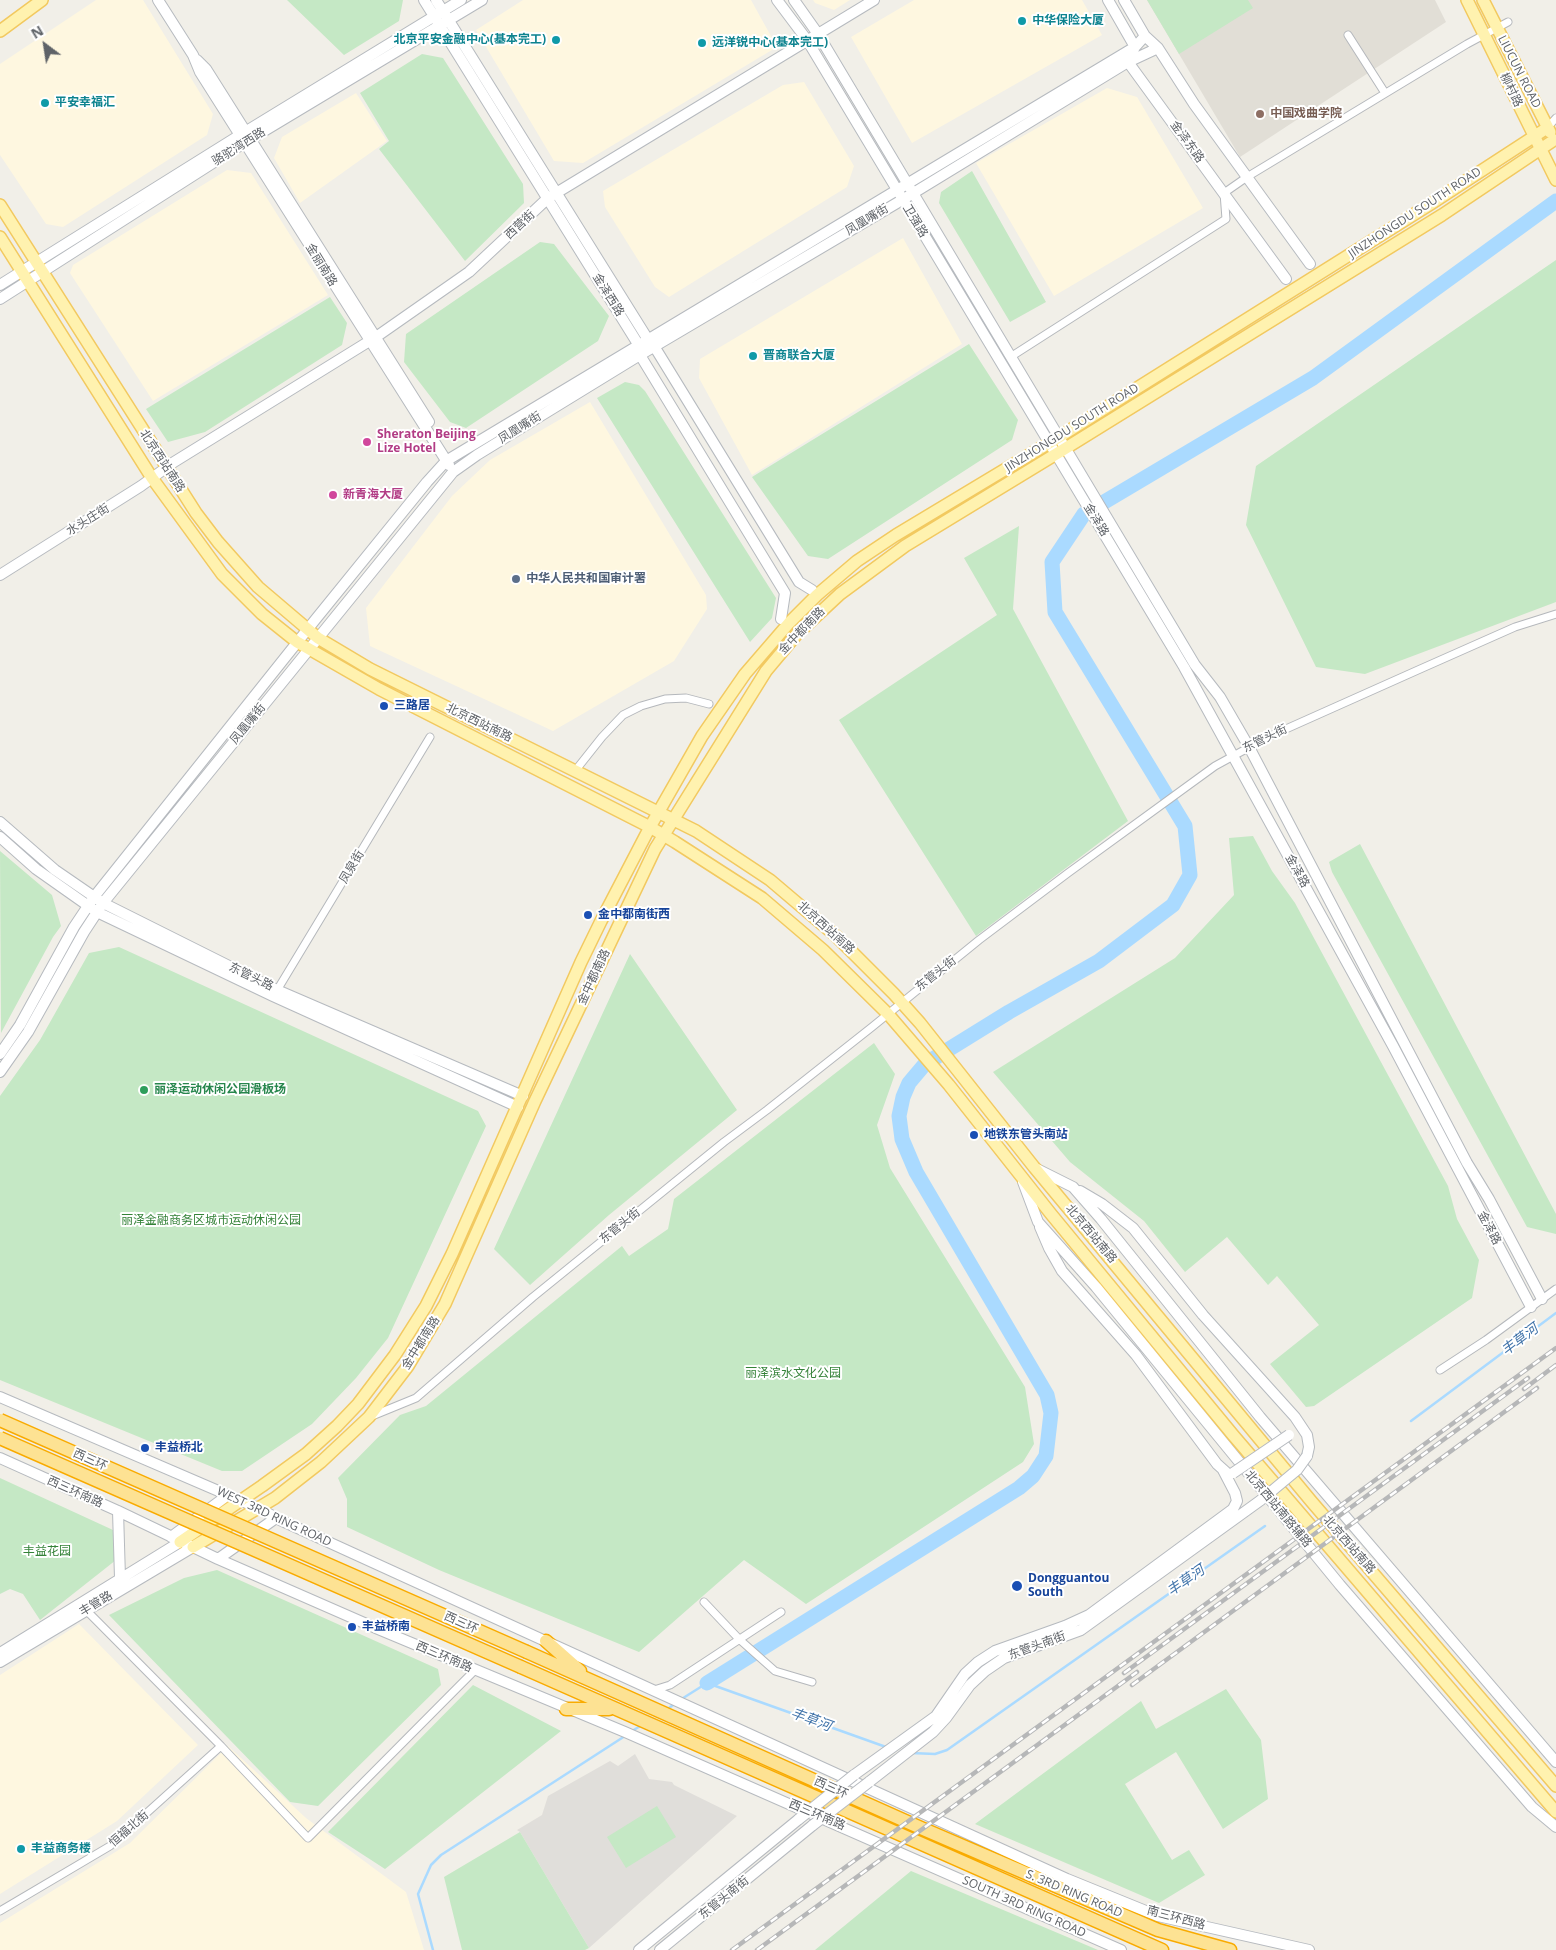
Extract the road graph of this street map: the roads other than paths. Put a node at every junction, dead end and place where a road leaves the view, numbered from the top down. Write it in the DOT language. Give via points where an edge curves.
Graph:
graph roads {
  1 [pos="42,0"];
  2 [pos="158,0"];
  3 [pos="424,0"];
  4 [pos="436,0"];
  5 [pos="461,0"];
  6 [pos="482,0"];
  7 [pos="777,0"];
  8 [pos="794,0"];
  9 [pos="874,0"];
  10 [pos="1108,0"];
  11 [pos="1124,0"];
  12 [pos="1467,0"];
  13 [pos="1483,0"];
  14 [pos="442,18"];
  15 [pos="1508,22"];
  16 [pos="1497,28"];
  17 [pos="0,31"];
  18 [pos="818,34"];
  19 [pos="1348,34"];
  20 [pos="1484,35"];
  21 [pos="1144,36"];
  22 [pos="807,40"];
  23 [pos="1134,47"];
  24 [pos="1158,48"];
  25 [pos="1128,62"];
  26 [pos="1385,93"];
  27 [pos="1556,118"];
  28 [pos="1547,128"];
  29 [pos="1533,136"];
  30 [pos="245,137"];
  31 [pos="1555,141"];
  32 [pos="1540,150"];
  33 [pos="1247,177"];
  34 [pos="1555,178"];
  35 [pos="911,188"];
  36 [pos="1224,193"];
  37 [pos="553,195"];
  38 [pos="899,195"];
  39 [pos="0,205"];
  40 [pos="0,237"];
  41 [pos="1310,264"];
  42 [pos="39,267"];
  43 [pos="25,276"];
  44 [pos="1286,279"];
  45 [pos="0,285"];
  46 [pos="0,299"];
  47 [pos="373,340"];
  48 [pos="645,346"];
  49 [pos="1012,356"];
  50 [pos="1054,441"];
  51 [pos="1061,451"];
  52 [pos="448,459"];
  53 [pos="170,465"];
  54 [pos="456,470"];
  55 [pos="152,478"];
  56 [pos="1111,533"];
  57 [pos="0,576"];
  58 [pos="812,590"];
  59 [pos="1556,614"];
  60 [pos="781,619"];
  61 [pos="307,630"];
  62 [pos="318,638"];
  63 [pos="297,642"];
  64 [pos="310,648"];
  65 [pos="709,704"];
  66 [pos="430,737"];
  67 [pos="1249,746"];
  68 [pos="1233,755"];
  69 [pos="575,771"];
  70 [pos="659,811"];
  71 [pos="674,818"];
  72 [pos="0,822"];
  73 [pos="650,827"];
  74 [pos="664,835"];
  75 [pos="0,837"];
  76 [pos="95,905"];
  77 [pos="275,993"];
  78 [pos="902,1002"];
  79 [pos="888,1014"];
  80 [pos="0,1054"];
  81 [pos="0,1072"];
  82 [pos="523,1096"];
  83 [pos="518,1107"];
  84 [pos="1034,1167"];
  85 [pos="1021,1176"];
  86 [pos="1073,1187"];
  87 [pos="1038,1222"];
  88 [pos="1556,1289"];
  89 [pos="1542,1298"];
  90 [pos="1531,1307"];
  91 [pos="1440,1370"];
  92 [pos="0,1397"];
  93 [pos="369,1417"];
  94 [pos="0,1420"];
  95 [pos="1297,1420"];
  96 [pos="0,1438"];
  97 [pos="0,1458"];
  98 [pos="1228,1472"];
  99 [pos="228,1495"];
  100 [pos="241,1501"];
  101 [pos="258,1508"];
  102 [pos="118,1511"];
  103 [pos="276,1518"];
  104 [pos="175,1540"];
  105 [pos="193,1547"];
  106 [pos="218,1559"];
  107 [pos="120,1578"];
  108 [pos="704,1602"];
  109 [pos="86,1610"];
  110 [pos="781,1612"];
  111 [pos="739,1639"];
  112 [pos="546,1641"];
  113 [pos="0,1653"];
  114 [pos="0,1662"];
  115 [pos="475,1670"];
  116 [pos="589,1680"];
  117 [pos="812,1682"];
  118 [pos="654,1690"];
  119 [pos="566,1709"];
  120 [pos="614,1709"];
  121 [pos="221,1746"];
  122 [pos="1556,1762"];
  123 [pos="1556,1786"];
  124 [pos="1556,1812"];
  125 [pos="1556,1827"];
  126 [pos="921,1828"];
  127 [pos="906,1838"];
  128 [pos="928,1864"];
  129 [pos="0,1911"];
  130 [pos="639,1950"];
  131 [pos="660,1950"];
  132 [pos="1121,1950"];
  133 [pos="1162,1950"];
  134 [pos="1230,1950"];
  135 [pos="1309,1950"];
  1 -- 17 [label="main road"];
  2 -- 30 [label="street, 金丽南路" via="193,55 206,69"];
  3 -- 14 [label="street, 金泽西路"];
  4 -- 14 [label="street, 金泽西路"];
  5 -- 14 [label="street, 骆驼湾西路"];
  6 -- 14 [label="street, 骆驼湾西路"];
  7 -- 22 [label="street, 卫强路"];
  8 -- 18 [label="street, 卫强路"];
  9 -- 18 [label="street, 西营街"];
  10 -- 23 [label="street"];
  11 -- 21 [label="street"];
  12 -- 20 [label="main road, 柳村路"];
  13 -- 16 [label="main road, LIUCUN ROAD"];
  14 -- 30 [label="street, 骆驼湾西路"];
  14 -- 37 [label="street, 金泽西路"];
  15 -- 16 [label="street"];
  16 -- 20 [label="street"];
  16 -- 28 [label="main road, LIUCUN ROAD"];
  18 -- 22 [label="street, 西营街"];
  18 -- 35 [label="street, 卫强路"];
  19 -- 26 [label="street"];
  20 -- 26 [label="street"];
  20 -- 29 [label="main road, 柳村路"];
  21 -- 23 [label="street, 凤凰嘴街"];
  21 -- 24 [label="street"];
  22 -- 37 [label="street, 西营街"];
  22 -- 38 [label="street, 卫强路"];
  23 -- 25 [label="street"];
  23 -- 35 [label="street, 凤凰嘴街"];
  24 -- 25 [label="street, 凤凰嘴街"];
  24 -- 33 [label="street"];
  25 -- 35 [label="street, 凤凰嘴街"];
  25 -- 36 [label="street, 金泽东路"];
  26 -- 33 [label="street"];
  27 -- 28 [label="street, JINZHONGDU SOUTH ROAD"];
  28 -- 29 [label="main road, JINZHONGDU SOUTH ROAD"];
  28 -- 31 [label="main road, LIUCUN ROAD"];
  29 -- 32 [label="main road, 柳村路"];
  29 -- 50 [label="main road, JINZHONGDU SOUTH ROAD"];
  30 -- 42 [label="street, 骆驼湾西路"];
  30 -- 47 [label="street, 金丽南路"];
  31 -- 32 [label="main road, JINZHONGDU SOUTH ROAD"];
  32 -- 34 [label="main road, 柳村路"];
  32 -- 51 [label="main road, JINZHONGDU SOUTH ROAD" via="1442,215"];
  33 -- 36 [label="street"];
  33 -- 41 [label="street"];
  35 -- 38 [label="street, 凤凰嘴街"];
  35 -- 49 [label="street, 卫强路"];
  36 -- 44 [label="street, 金泽东路"];
  36 -- 49 [label="street" via="1226,219"];
  37 -- 47 [label="street, 西营街" via="469,272"];
  37 -- 48 [label="street, 金泽西路"];
  38 -- 48 [label="street, 凤凰嘴街"];
  38 -- 50 [label="street, 卫强路"];
  39 -- 42 [label="main road, 北京西站南路"];
  40 -- 43 [label="main road, 北京西站南路"];
  42 -- 43 [label="street, 骆驼湾西路"];
  42 -- 53 [label="main road, 北京西站南路"];
  43 -- 45 [label="street, 骆驼湾西路"];
  43 -- 46 [label="street, 骆驼湾西路"];
  43 -- 55 [label="main road, 北京西站南路"];
  47 -- 52 [label="street, 金丽南路"];
  47 -- 53 [label="street, 西营街"];
  48 -- 52 [label="street, 凤凰嘴街"];
  48 -- 54 [label="street, 凤凰嘴街"];
  48 -- 58 [label="street, 金泽西路" via="799,582"];
  48 -- 60 [label="street, 金泽西路" via="785,593"];
  49 -- 50 [label="street, 卫强路"];
  50 -- 51 [label="street, 金泽路"];
  50 -- 70 [label="main road, JINZHONGDU SOUTH ROAD" via="896,535 817,595 745,674 702,736"];
  51 -- 56 [label="street, 金泽路" via="1078,490"];
  51 -- 56 [label="street, 金泽路" via="1088,484"];
  51 -- 71 [label="main road, 金中都南路" via="905,546 820,611 766,672"];
  52 -- 54 [label="street, 金丽南路"];
  52 -- 61 [label="street, 凤凰嘴街"];
  53 -- 55 [label="street, 水头庄街"];
  53 -- 61 [label="main road, 北京西站南路" via="196,512 236,564 258,588"];
  54 -- 62 [label="street, 凤凰嘴街"];
  55 -- 57 [label="street, 水头庄街"];
  55 -- 63 [label="main road, 北京西站南路" via="222,574 262,614"];
  56 -- 67 [label="street, 金泽路"];
  56 -- 68 [label="street, 金泽路"];
  59 -- 67 [label="street, 东管头街" via="1498,635"];
  61 -- 62 [label="main road, 北京西站南路"];
  61 -- 63 [label="street, 凤凰嘴街"];
  62 -- 64 [label="street, 凤凰嘴街"];
  62 -- 69 [label="main road, 北京西站南路" via="393,681"];
  63 -- 64 [label="main road, 北京西站南路"];
  63 -- 76 [label="street, 凤凰嘴街"];
  64 -- 73 [label="main road, 北京西站南路" via="379,689"];
  64 -- 76 [label="street, 凤凰嘴街"];
  65 -- 69 [label="street" via="686,698 665,699 641,706 623,715"];
  66 -- 77 [label="street, 凤泉街"];
  67 -- 68 [label="street, 东管头街"];
  67 -- 89 [label="street, 金泽路" via="1466,1164"];
  68 -- 78 [label="street, 东管头街" via="1068,873"];
  68 -- 90 [label="street, 金泽路" via="1393,1046"];
  69 -- 70 [label="main road, 北京西站南路"];
  70 -- 71 [label="main road, 北京西站南路"];
  70 -- 73 [label="main road, 金中都南路"];
  71 -- 74 [label="main road, 金中都南路"];
  71 -- 78 [label="main road, 北京西站南路" via="770,880 836,936"];
  72 -- 76 [label="street, 东管头路"];
  73 -- 74 [label="main road, 北京西站南路"];
  73 -- 82 [label="main road, 金中都南路" via="601,921"];
  74 -- 79 [label="main road, 北京西站南路" via="762,898 823,950"];
  74 -- 93 [label="main road, 金中都南路" via="535,1101 445,1304 408,1366"];
  75 -- 76 [label="street, 东管头路" via="36,869"];
  76 -- 77 [label="street, 东管头路"];
  76 -- 80 [label="street, 凤凰嘴街"];
  76 -- 81 [label="street, 凤凰嘴街" via="28,1032"];
  77 -- 82 [label="street, 东管头路"];
  77 -- 83 [label="street, 东管头路"];
  78 -- 79 [label="street, 东管头街"];
  78 -- 84 [label="main road, 北京西站南路"];
  79 -- 85 [label="main road, 北京西站南路"];
  79 -- 93 [label="street, 东管头街" via="533,1297 416,1398"];
  82 -- 83 [label="main road, 金中都南路"];
  83 -- 100 [label="main road, 金中都南路" via="452,1254 426,1306 395,1355 337,1426 306,1454"];
  84 -- 86 [label="street"];
  84 -- 123 [label="main road, 北京西站南路" via="1311,1501"];
  85 -- 87 [label="street, 北京西站南路辅路"];
  85 -- 124 [label="main road, 北京西站南路" via="1297,1511"];
  86 -- 95 [label="street, 东管头南街" via="1133,1228 1203,1315"];
  86 -- 122 [label="street" via="1260,1417"];
  87 -- 98 [label="street, 东管头南街" via="1062,1271 1136,1355"];
  87 -- 125 [label="street, 北京西站南路辅路" via="1096,1287 1340,1585 1532,1807"];
  88 -- 89 [label="street"];
  89 -- 90 [label="street"];
  90 -- 91 [label="street"];
  92 -- 99 [label="street, WEST 3RD RING ROAD"];
  93 -- 101 [label="main road, 金中都南路" via="321,1462"];
  94 -- 116 [label="highway, 西三环, bridge"];
  95 -- 98 [label="street, bridge" via="1289,1435"];
  95 -- 131 [label="street, 东管头南街, bridge" via="1307,1435 1308,1448 1307,1456 1297,1470 1080,1630 1004,1658 985,1671 933,1732"];
  96 -- 120 [label="highway, 西三环, bridge"];
  97 -- 102 [label="street, 西三环南路"];
  98 -- 130 [label="street, 东管头南街, bridge" via="1237,1502 1233,1510 1089,1615 995,1650 978,1662 965,1674 936,1716 854,1775"];
  99 -- 100 [label="street, WEST 3RD RING ROAD"];
  99 -- 104 [label="street, 丰管路"];
  100 -- 101 [label="street, WEST 3RD RING ROAD"];
  100 -- 104 [label="main road, 金中都南路"];
  101 -- 103 [label="street, WEST 3RD RING ROAD"];
  101 -- 105 [label="main road, 金中都南路"];
  102 -- 104 [label="street, 西三环南路"];
  102 -- 107 [label="street"];
  103 -- 106 [label="street"];
  103 -- 112 [label="street, WEST 3RD RING ROAD"];
  104 -- 105 [label="street, 西三环南路"];
  104 -- 107 [label="street, 丰管路"];
  105 -- 106 [label="street, 西三环南路"];
  105 -- 109 [label="street, 丰管路"];
  106 -- 115 [label="street, 西三环南路"];
  107 -- 113 [label="street, 丰管路"];
  108 -- 111 [label="street"];
  109 -- 114 [label="street, 丰管路"];
  109 -- 121 [label="street"];
  110 -- 111 [label="street"];
  111 -- 117 [label="street" via="775,1671"];
  111 -- 118 [label="street" via="670,1685"];
  112 -- 116 [label="highway"];
  112 -- 118 [label="street"];
  115 -- 119 [label="street, 西三环南路"];
  115 -- 121 [label="street" via="308,1838"];
  116 -- 126 [label="highway, 西三环"];
  118 -- 135 [label="street, 南三环西路" via="1066,1879 1158,1916"];
  119 -- 120 [label="highway"];
  119 -- 128 [label="street, 西三环南路"];
  120 -- 127 [label="highway, 西三环"];
  121 -- 129 [label="street, 恒福北街" via="110,1846"];
  126 -- 134 [label="highway, S. 3RD RING ROAD" via="1158,1930"];
  127 -- 133 [label="highway, S. 3RD RING ROAD"];
  128 -- 132 [label="street, SOUTH 3RD RING ROAD"];
}
